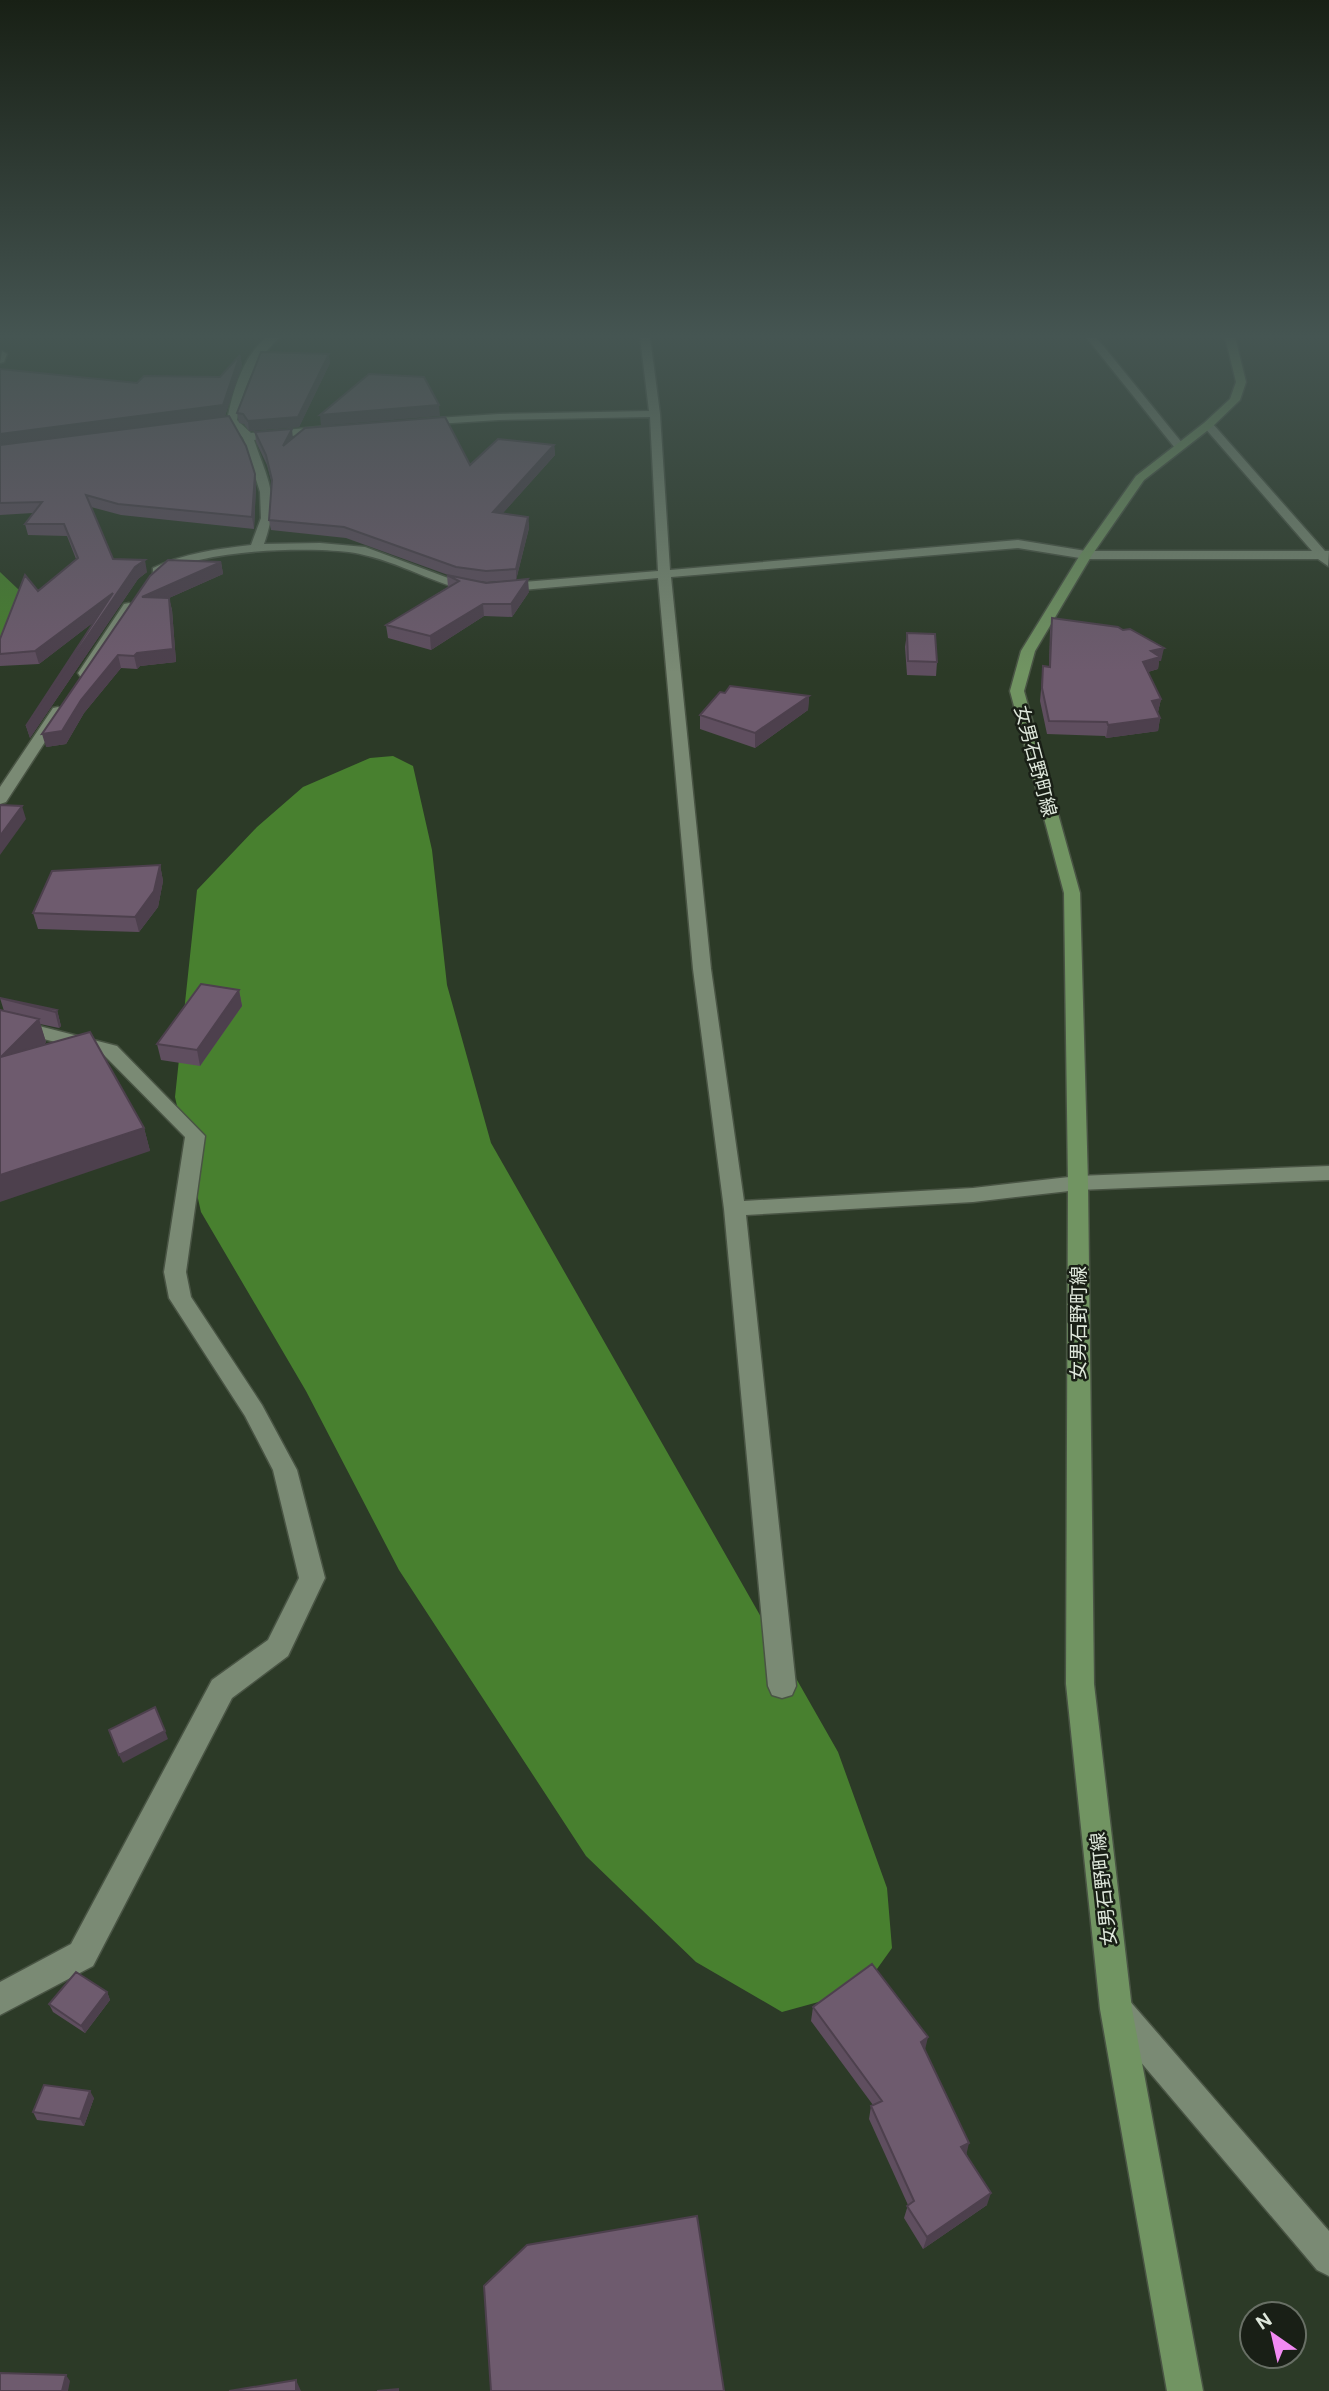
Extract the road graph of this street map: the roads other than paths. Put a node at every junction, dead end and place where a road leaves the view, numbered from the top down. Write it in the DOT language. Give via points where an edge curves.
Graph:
graph roads {
  1 [pos="252,449"];
  2 [pos="657,449"];
  3 [pos="1176,449"];
  4 [pos="1229,449"];
  5 [pos="256,550"];
  6 [pos="1086,555"];
  7 [pos="1327,558"];
  8 [pos="664,573"];
  9 [pos="0,799"];
  10 [pos="0,1022"];
  11 [pos="1329,1173"];
  12 [pos="1078,1183"];
  13 [pos="735,1209"];
  14 [pos="782,1686"];
  15 [pos="0,1999"];
  16 [pos="1116,2009"];
  17 [pos="1329,2258"];
  18 [pos="1185,2391"];
  1 -- 5 [label="street" via="266,492 267,518"];
  2 -- 8 [label="street"];
  3 -- 6 [label="main road, 女男石野町線" via="1140,478"];
  4 -- 7 [label="street"];
  5 -- 8 [label="street" via="328,546 367,551 445,584 467,588"];
  5 -- 9 [label="street" via="170,564 142,588"];
  6 -- 7 [label="street"];
  6 -- 8 [label="street" via="1018,544"];
  6 -- 12 [label="main road, 女男石野町線" via="1028,650 1017,691 1072,893"];
  8 -- 13 [label="street" via="702,970"];
  10 -- 15 [label="street" via="110,1050 195,1136 175,1272 180,1298 254,1410 285,1470 312,1578 278,1648 222,1689 82,1955"];
  11 -- 12 [label="street"];
  12 -- 13 [label="street" via="973,1195"];
  12 -- 16 [label="main road, 女男石野町線" via="1080,1684"];
  13 -- 14 [label="street"];
  16 -- 17 [label="street"];
  16 -- 18 [label="main road, 女男石野町線"];
}
